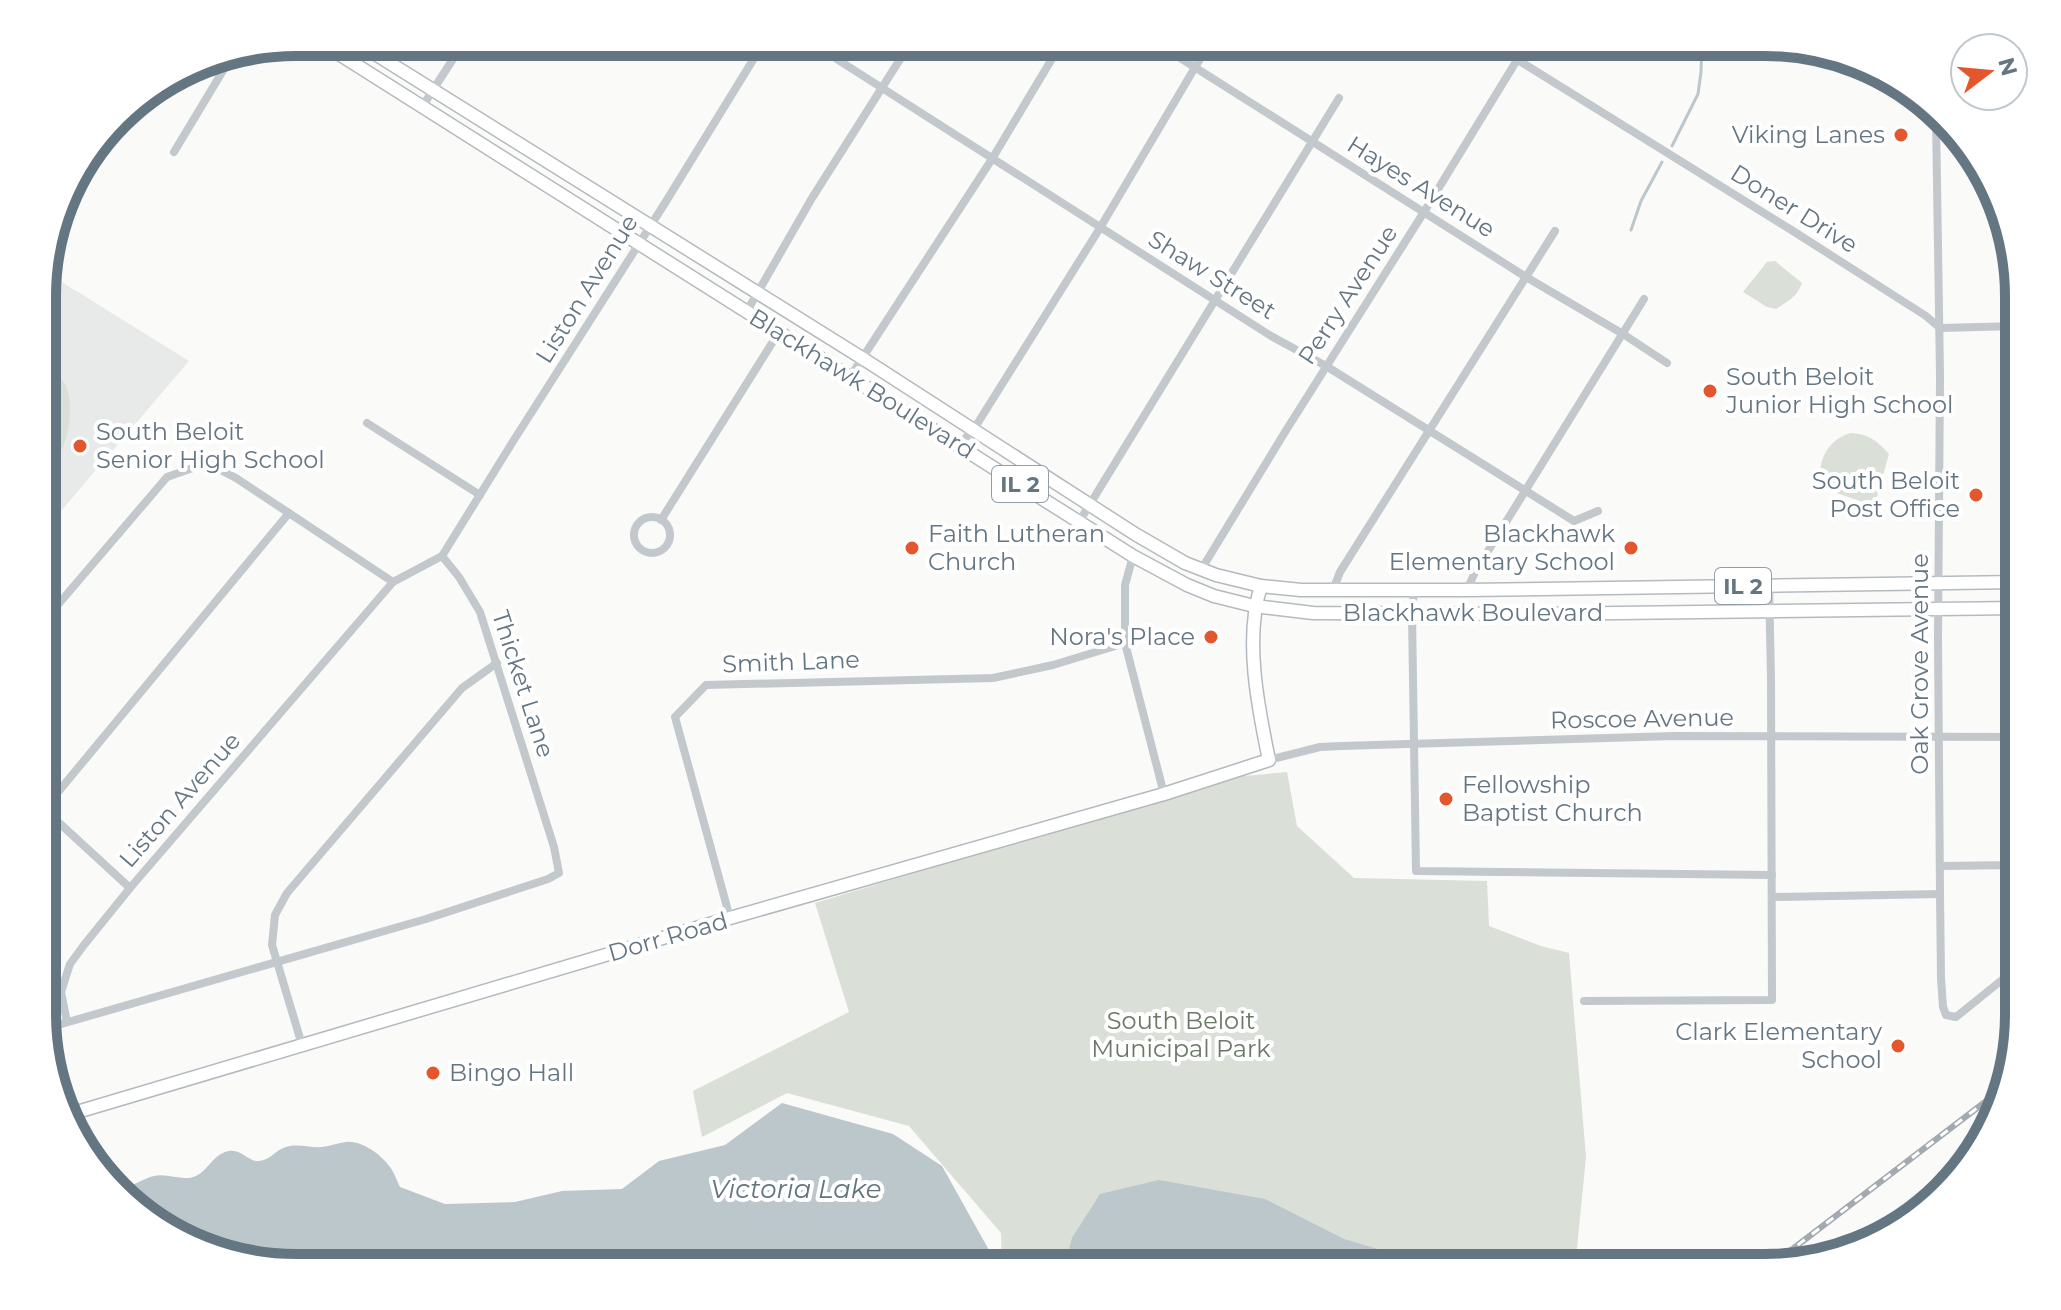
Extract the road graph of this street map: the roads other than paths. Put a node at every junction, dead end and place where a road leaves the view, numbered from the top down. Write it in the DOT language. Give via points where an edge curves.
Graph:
graph roads {
  1 [pos="1053,56"];
  2 [pos="1177,56"];
  3 [pos="1202,56"];
  4 [pos="1520,56"];
  5 [pos="343,57"];
  6 [pos="381,57"];
  7 [pos="455,57"];
  8 [pos="755,57"];
  9 [pos="834,57"];
  10 [pos="902,57"];
  11 [pos="1518,60"];
  12 [pos="225,67"];
  13 [pos="1195,68"];
  14 [pos="883,87"];
  15 [pos="434,89"];
  16 [pos="1339,98"];
  17 [pos="422,107"];
  18 [pos="1936,127"];
  19 [pos="1314,142"];
  20 [pos="174,152"];
  21 [pos="992,159"];
  22 [pos="1424,212"];
  23 [pos="651,225"];
  24 [pos="1100,228"];
  25 [pos="1555,231"];
  26 [pos="639,243"];
  27 [pos="1526,277"];
  28 [pos="757,292"];
  29 [pos="1644,299"];
  30 [pos="1215,300"];
  31 [pos="747,311"];
  32 [pos="2004,326"];
  33 [pos="1940,328"];
  34 [pos="779,332"];
  35 [pos="1623,334"];
  36 [pos="862,358"];
  37 [pos="1667,363"];
  38 [pos="1326,366"];
  39 [pos="850,377"];
  40 [pos="367,423"];
  41 [pos="974,429"];
  42 [pos="1429,430"];
  43 [pos="959,445"];
  44 [pos="1525,491"];
  45 [pos="480,495"];
  46 [pos="1090,504"];
  47 [pos="1598,511"];
  48 [pos="289,513"];
  49 [pos="661,520"];
  50 [pos="1079,522"];
  51 [pos="442,556"];
  52 [pos="1133,556"];
  53 [pos="1201,570"];
  54 [pos="393,582"];
  55 [pos="2004,582"];
  56 [pos="1940,583"];
  57 [pos="1769,585"];
  58 [pos="1261,586"];
  59 [pos="1333,590"];
  60 [pos="1414,590"];
  61 [pos="1467,590"];
  62 [pos="1254,606"];
  63 [pos="56,607"];
  64 [pos="1938,608"];
  65 [pos="2004,608"];
  66 [pos="1768,610"];
  67 [pos="1412,614"];
  68 [pos="1125,643"];
  69 [pos="497,663"];
  70 [pos="1771,737"];
  71 [pos="1939,737"];
  72 [pos="2004,737"];
  73 [pos="1415,745"];
  74 [pos="1269,760"];
  75 [pos="1164,794"];
  76 [pos="56,795"];
  77 [pos="56,820"];
  78 [pos="2004,865"];
  79 [pos="1940,866"];
  80 [pos="1772,875"];
  81 [pos="130,888"];
  82 [pos="1940,894"];
  83 [pos="1772,897"];
  84 [pos="730,918"];
  85 [pos="277,962"];
  86 [pos="2004,978"];
  87 [pos="1584,1001"];
  88 [pos="67,1022"];
  89 [pos="57,1025"];
  90 [pos="302,1045"];
  91 [pos="78,1112"];
  1 -- 21 [label="street"];
  2 -- 13 [label="street, Hayes Avenue"];
  3 -- 13 [label="street"];
  4 -- 11 [label="street, Perry Avenue"];
  5 -- 17 [label="main road, Blackhawk Boulevard / IL 2"];
  6 -- 15 [label="main road, Blackhawk Boulevard / IL 2"];
  7 -- 15 [label="street"];
  8 -- 23 [label="street, Liston Avenue"];
  9 -- 14 [label="street, Shaw Street"];
  10 -- 14 [label="street"];
  11 -- 22 [label="street, Perry Avenue"];
  11 -- 33 [label="street, Doner Drive"];
  12 -- 20 [label="street"];
  13 -- 19 [label="street, Hayes Avenue"];
  13 -- 24 [label="street"];
  14 -- 21 [label="street, Shaw Street"];
  14 -- 28 [label="street"];
  15 -- 17 [label="street"];
  15 -- 23 [label="main road, Blackhawk Boulevard / IL 2"];
  16 -- 19 [label="street"];
  17 -- 26 [label="main road, Blackhawk Boulevard / IL 2"];
  18 -- 33 [label="street, Oak Grove Avenue"];
  19 -- 22 [label="street, Hayes Avenue"];
  19 -- 30 [label="street"];
  21 -- 24 [label="street, Shaw Street"];
  21 -- 36 [label="street"];
  22 -- 27 [label="street, Hayes Avenue"];
  22 -- 38 [label="street, Perry Avenue"];
  23 -- 26 [label="street, Liston Avenue"];
  23 -- 28 [label="main road, Blackhawk Boulevard / IL 2"];
  24 -- 30 [label="street, Shaw Street"];
  24 -- 41 [label="street"];
  25 -- 27 [label="street"];
  26 -- 31 [label="main road, Blackhawk Boulevard / IL 2"];
  26 -- 45 [label="street, Liston Avenue"];
  27 -- 35 [label="street, Hayes Avenue"];
  27 -- 42 [label="street"];
  28 -- 31 [label="street"];
  28 -- 36 [label="main road, Blackhawk Boulevard / IL 2"];
  29 -- 35 [label="street"];
  30 -- 38 [label="street, Shaw Street"];
  30 -- 46 [label="street"];
  31 -- 34 [label="main road, Blackhawk Boulevard / IL 2"];
  32 -- 33 [label="street"];
  33 -- 56 [label="street, Oak Grove Avenue"];
  34 -- 39 [label="main road, Blackhawk Boulevard / IL 2"];
  34 -- 49 [label="street"];
  35 -- 37 [label="street, Hayes Avenue"];
  35 -- 44 [label="street"];
  36 -- 39 [label="street"];
  36 -- 41 [label="main road, Blackhawk Boulevard / IL 2"];
  38 -- 42 [label="street, Shaw Street"];
  38 -- 53 [label="street, Perry Avenue"];
  39 -- 43 [label="main road, Blackhawk Boulevard / IL 2"];
  40 -- 45 [label="street"];
  41 -- 43 [label="street"];
  41 -- 46 [label="main road, Blackhawk Boulevard / IL 2"];
  42 -- 44 [label="street, Shaw Street"];
  42 -- 59 [label="street"];
  43 -- 50 [label="main road, Blackhawk Boulevard / IL 2"];
  44 -- 47 [label="street, Shaw Street" via="1574,521"];
  44 -- 61 [label="street"];
  45 -- 51 [label="street, Liston Avenue"];
  46 -- 50 [label="street"];
  46 -- 53 [label="main road, Blackhawk Boulevard / IL 2"];
  48 -- 54 [label="street"];
  48 -- 63 [label="street" via="207,463 167,477"];
  48 -- 76 [label="street"];
  49 -- 49 [label="street" via="669,532 668,543 660,552 643,551 634,537 637,526 646,519"];
  50 -- 52 [label="main road, Blackhawk Boulevard / IL 2"];
  51 -- 54 [label="street"];
  51 -- 69 [label="street, Thicket Lane" via="480,612"];
  52 -- 62 [label="main road, Blackhawk Boulevard / IL 2" via="1187,585"];
  52 -- 68 [label="street" via="1125,585"];
  53 -- 58 [label="main road, Blackhawk Boulevard / IL 2"];
  54 -- 81 [label="street, Liston Avenue"];
  55 -- 56 [label="main road, Blackhawk Boulevard / IL 2"];
  56 -- 57 [label="main road, Blackhawk Boulevard / IL 2"];
  56 -- 64 [label="street, Oak Grove Avenue"];
  57 -- 61 [label="main road, Blackhawk Boulevard / IL 2"];
  57 -- 66 [label="street"];
  58 -- 59 [label="main road, Blackhawk Boulevard / IL 2"];
  58 -- 62 [label="main road"];
  59 -- 60 [label="main road, Blackhawk Boulevard / IL 2"];
  60 -- 61 [label="main road, Blackhawk Boulevard / IL 2"];
  60 -- 67 [label="street"];
  62 -- 67 [label="main road, Blackhawk Boulevard / IL 2" via="1313,613"];
  62 -- 74 [label="main road" via="1258,703"];
  64 -- 65 [label="main road, Blackhawk Boulevard / IL 2"];
  64 -- 66 [label="main road, Blackhawk Boulevard / IL 2"];
  64 -- 71 [label="street, Oak Grove Avenue"];
  66 -- 67 [label="main road, Blackhawk Boulevard / IL 2"];
  66 -- 70 [label="street"];
  67 -- 73 [label="street"];
  68 -- 75 [label="street"];
  68 -- 84 [label="street, Smith Lane" via="993,678 706,685 675,717"];
  69 -- 85 [label="street" via="462,688 287,893 275,915 272,945"];
  69 -- 85 [label="street, Thicket Lane" via="559,873"];
  70 -- 71 [label="street, Roscoe Avenue"];
  70 -- 73 [label="street, Roscoe Avenue"];
  70 -- 80 [label="street"];
  71 -- 72 [label="street, Roscoe Avenue"];
  71 -- 79 [label="street, Oak Grove Avenue"];
  73 -- 74 [label="street, Roscoe Avenue" via="1320,747"];
  73 -- 80 [label="street" via="1416,871"];
  74 -- 75 [label="main road, Dorr Road"];
  75 -- 84 [label="main road, Dorr Road"];
  77 -- 81 [label="street"];
  78 -- 79 [label="street"];
  79 -- 82 [label="street, Oak Grove Avenue"];
  80 -- 83 [label="street"];
  81 -- 88 [label="street, Liston Avenue" via="70,964 61,992"];
  82 -- 83 [label="street"];
  82 -- 86 [label="street, Oak Grove Avenue" via="1946,1015 1956,1017"];
  83 -- 87 [label="street" via="1772,1000"];
  84 -- 90 [label="main road, Dorr Road"];
  85 -- 88 [label="street"];
  85 -- 90 [label="street"];
  88 -- 89 [label="street"];
  90 -- 91 [label="main road, Dorr Road"];
}
